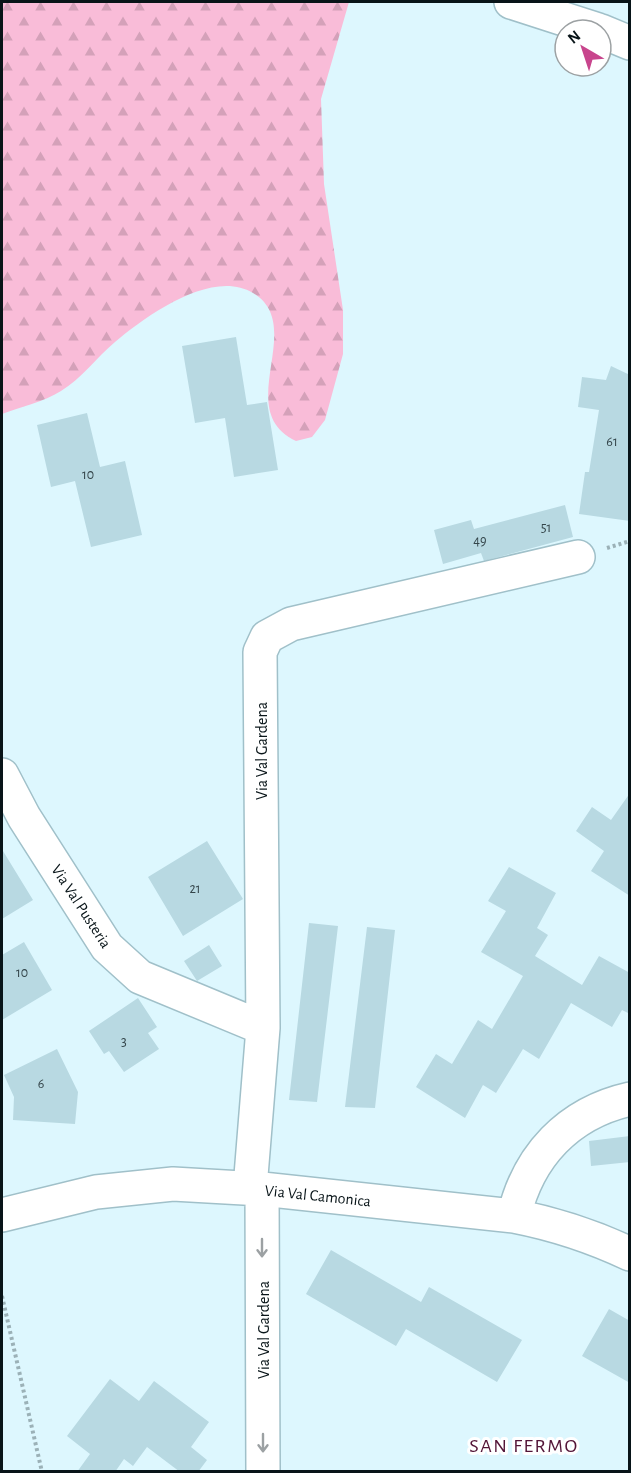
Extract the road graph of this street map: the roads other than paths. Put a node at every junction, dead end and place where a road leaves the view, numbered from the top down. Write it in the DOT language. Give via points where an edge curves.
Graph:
graph roads {
  1 [pos="511,2"];
  2 [pos="560,18"];
  3 [pos="613,37"];
  4 [pos="630,44"];
  5 [pos="578,557"];
  6 [pos="2,775"];
  7 [pos="13,823"];
  8 [pos="263,1028"];
  9 [pos="630,1099"];
  10 [pos="256,1189"];
  11 [pos="2,1215"];
  12 [pos="514,1216"];
  13 [pos="630,1254"];
  14 [pos="263,1472"];
  1 -- 2 [label="street"];
  3 -- 4 [label="street"];
  5 -- 8 [label="street, Via Val Gardena" via="291,624 267,637 260,652"];
  6 -- 7 [label="street, Via Val Pusteria"];
  7 -- 8 [label="street, Via Val Pusteria" via="107,948 140,978"];
  8 -- 10 [label="street, Via Val Gardena"];
  9 -- 12 [label="street" via="588,1115 562,1132 539,1156 521,1188"];
  10 -- 11 [label="street, Via Val Camonica" via="172,1184 140,1187 96,1192"];
  10 -- 12 [label="street, Via Val Camonica"];
  10 -- 14 [label="street, Via Val Gardena, one-way"];
  12 -- 13 [label="street, Via Val Camonica" via="552,1223"];
}
